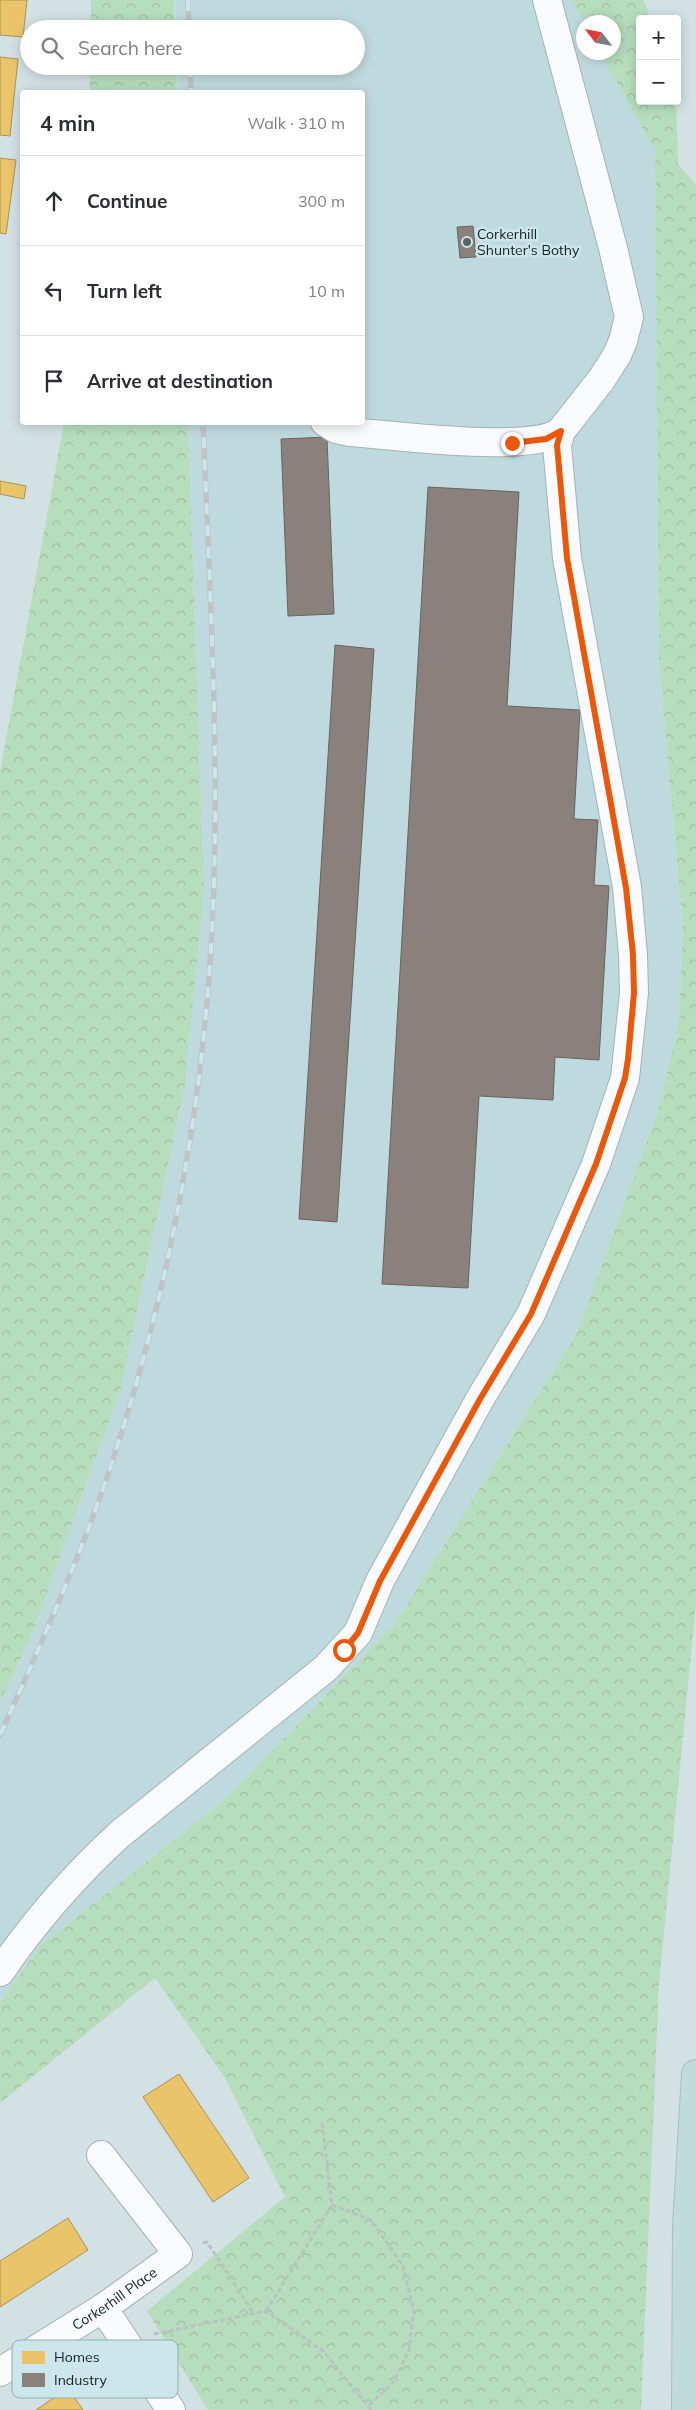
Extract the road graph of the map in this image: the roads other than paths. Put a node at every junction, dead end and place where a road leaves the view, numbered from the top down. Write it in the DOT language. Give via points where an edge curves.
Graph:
graph roads {
  1 [pos="548,0"];
  2 [pos="330,425"];
  3 [pos="561,431"];
  4 [pos="0,1972"];
  5 [pos="696,2074"];
  6 [pos="101,2155"];
  7 [pos="102,2308"];
  8 [pos="51,2340"];
  9 [pos="125,2340"];
  10 [pos="12,2364"];
  11 [pos="0,2372"];
  12 [pos="163,2398"];
  13 [pos="171,2410"];
  14 [pos="686,2410"];
  1 -- 3 [label="street" via="629,317 617,355"];
  2 -- 3 [label="street" via="350,432 512,443 546,439"];
  3 -- 4 [label="street" via="557,445 567,558 626,888 633,955 634,993 625,1078 596,1164 531,1314 480,1399 380,1581 358,1633 326,1668 120,1834 88,1864 55,1898"];
  5 -- 14 [label="highway" via="687,2226"];
  6 -- 7 [label="street, Corkerhill Place" via="178,2254"];
  7 -- 8 [label="street, Corkerhill Place"];
  7 -- 9 [label="street"];
  10 -- 11 [label="street, Corkerhill Place"];
  12 -- 13 [label="street"];
}
